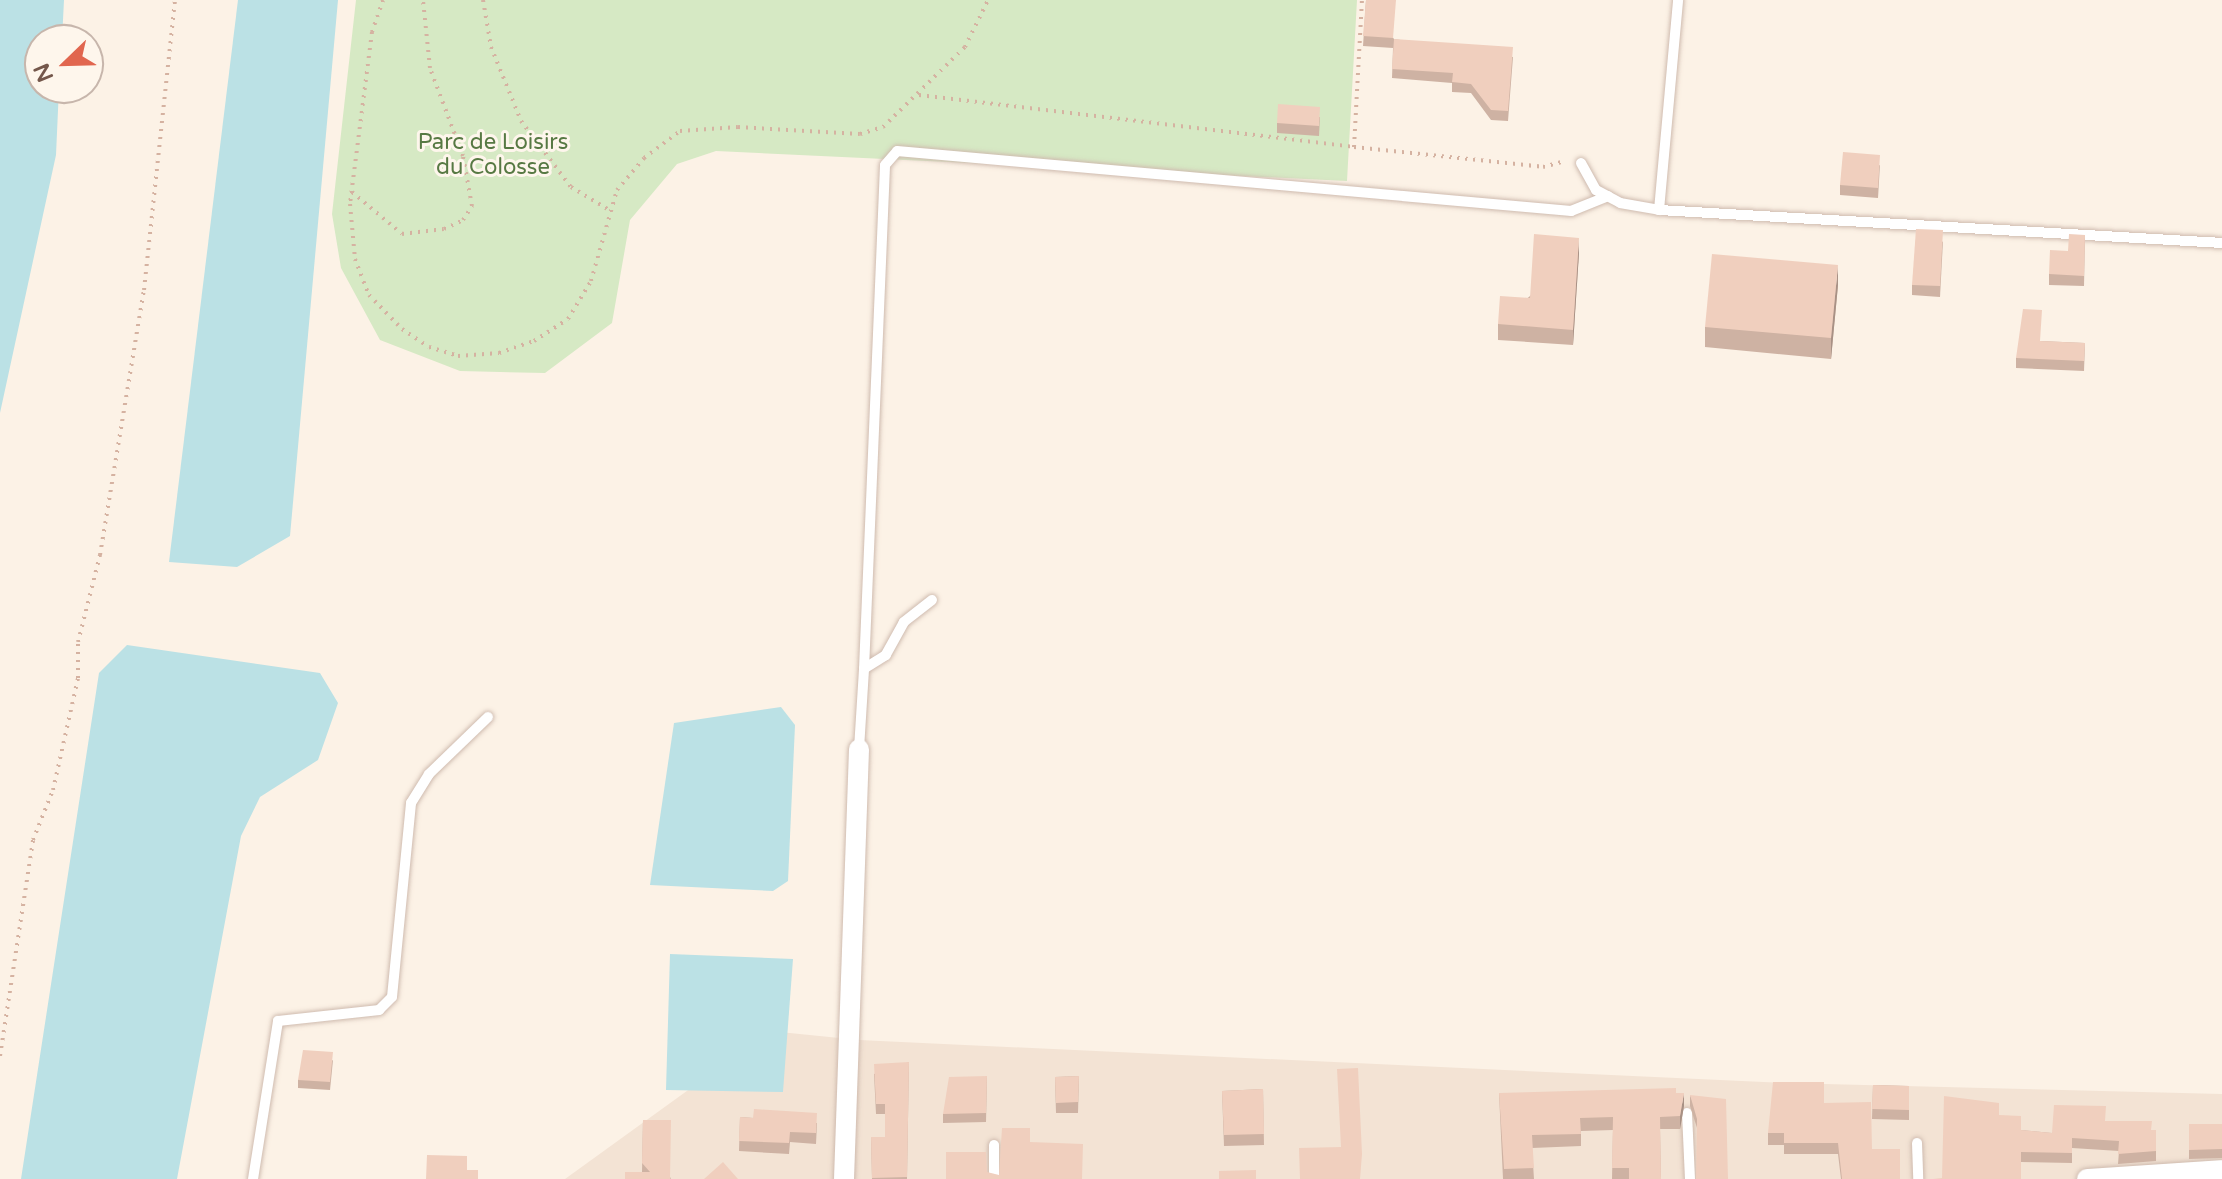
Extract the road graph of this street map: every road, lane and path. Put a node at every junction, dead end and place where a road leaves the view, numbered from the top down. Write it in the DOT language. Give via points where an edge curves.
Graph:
graph roads {
  1 [pos="175,0"];
  2 [pos="383,0"];
  3 [pos="423,0"];
  4 [pos="483,0"];
  5 [pos="988,0"];
  6 [pos="1362,0"];
  7 [pos="1678,0"];
  8 [pos="919,95"];
  9 [pos="1354,147"];
  10 [pos="1565,161"];
  11 [pos="1581,163"];
  12 [pos="352,192"];
  13 [pos="1608,196"];
  14 [pos="1659,210"];
  15 [pos="611,211"];
  16 [pos="2222,243"];
  17 [pos="932,600"];
  18 [pos="864,669"];
  19 [pos="488,717"];
  20 [pos="859,749"];
  21 [pos="0,1056"];
  22 [pos="1687,1113"];
  23 [pos="1917,1143"];
  24 [pos="994,1145"];
  25 [pos="2222,1170"];
  26 [pos="253,1179"];
  27 [pos="844,1179"];
  28 [pos="994,1179"];
  29 [pos="1690,1179"];
  30 [pos="1918,1179"];
  31 [pos="2087,1179"];
  1 -- 21 [label="path" via="144,290 100,555 78,642 78,678 53,790 33,840"];
  2 -- 12 [label="path" via="372,32"];
  3 -- 12 [label="path" via="430,68 463,156 472,206 463,220 444,229 402,234"];
  4 -- 15 [label="path" via="491,47 521,121 571,187"];
  5 -- 8 [label="path" via="965,47"];
  6 -- 9 [label="path"];
  7 -- 14 [label="lane"];
  8 -- 9 [label="path"];
  8 -- 15 [label="path" via="883,127 860,134 738,127 680,131 644,158 617,190"];
  9 -- 10 [label="path" via="1543,167"];
  11 -- 13 [label="lane" via="1596,190"];
  12 -- 15 [label="path" via="355,259 369,295 402,329 458,356 499,353 534,341 568,319 591,281"];
  13 -- 14 [label="lane"];
  13 -- 18 [label="lane" via="1571,211 897,151 885,165"];
  14 -- 16 [label="lane"];
  17 -- 18 [label="lane" via="904,622 886,655"];
  18 -- 20 [label="lane"];
  19 -- 26 [label="lane" via="429,774 411,803 392,997 379,1010 278,1021"];
  20 -- 27 [label="street"];
  22 -- 29 [label="lane"];
  23 -- 30 [label="lane"];
  24 -- 28 [label="lane"];
  25 -- 31 [label="street"];
}
